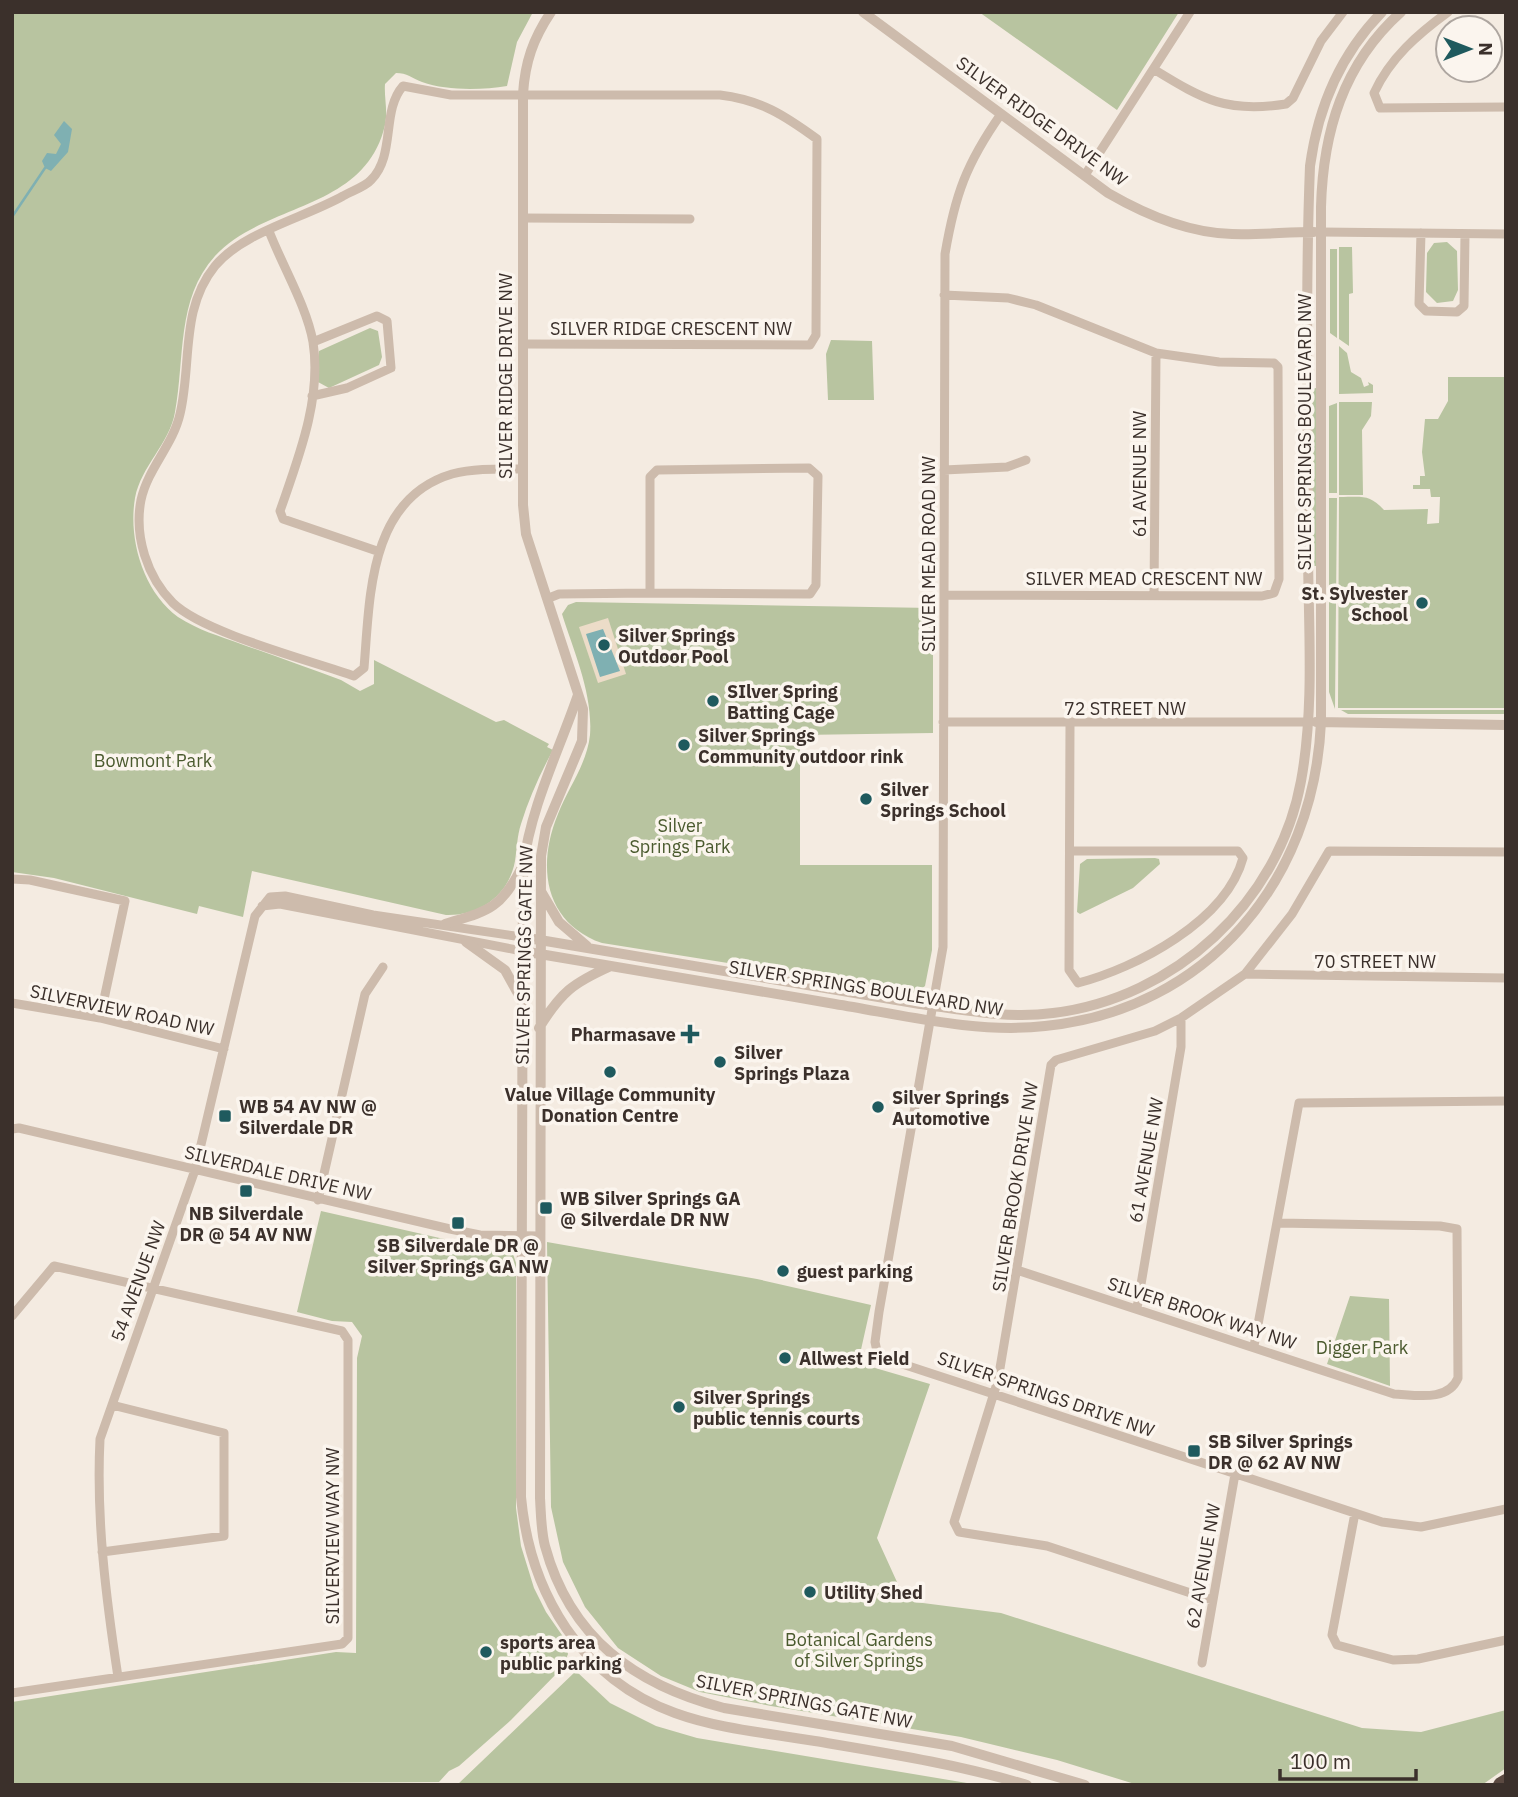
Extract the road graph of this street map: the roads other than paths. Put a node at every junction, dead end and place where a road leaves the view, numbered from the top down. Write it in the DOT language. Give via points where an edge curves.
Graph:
graph roads {
  1 [pos="551,12"];
  2 [pos="863,12"];
  3 [pos="1191,12"];
  4 [pos="1343,12"];
  5 [pos="1382,12"];
  6 [pos="1401,12"];
  7 [pos="1448,12"];
  8 [pos="1156,70"];
  9 [pos="523,94"];
  10 [pos="1506,107"];
  11 [pos="1000,114"];
  12 [pos="1085,175"];
  13 [pos="523,218"];
  14 [pos="690,219"];
  15 [pos="269,231"];
  16 [pos="1308,232"];
  17 [pos="1321,232"];
  18 [pos="1420,233"];
  19 [pos="1465,234"];
  20 [pos="1506,234"];
  21 [pos="944,295"];
  22 [pos="313,342"];
  23 [pos="523,344"];
  24 [pos="1156,353"];
  25 [pos="312,396"];
  26 [pos="1026,460"];
  27 [pos="522,468"];
  28 [pos="944,470"];
  29 [pos="377,551"];
  30 [pos="650,593"];
  31 [pos="944,595"];
  32 [pos="1154,595"];
  33 [pos="549,598"];
  34 [pos="578,695"];
  35 [pos="943,722"];
  36 [pos="1307,722"];
  37 [pos="1321,722"];
  38 [pos="1070,724"];
  39 [pos="1506,725"];
  40 [pos="1070,851"];
  41 [pos="1506,852"];
  42 [pos="523,867"];
  43 [pos="12,879"];
  44 [pos="540,890"];
  45 [pos="262,905"];
  46 [pos="445,924"];
  47 [pos="522,937"];
  48 [pos="539,940"];
  49 [pos="466,942"];
  50 [pos="590,948"];
  51 [pos="522,951"];
  52 [pos="539,954"];
  53 [pos="611,966"];
  54 [pos="383,967"];
  55 [pos="1245,974"];
  56 [pos="1506,978"];
  57 [pos="522,1002"];
  58 [pos="12,1003"];
  59 [pos="933,1006"];
  60 [pos="100,1018"];
  61 [pos="931,1018"];
  62 [pos="1181,1018"];
  63 [pos="539,1028"];
  64 [pos="224,1048"];
  65 [pos="1506,1101"];
  66 [pos="12,1129"];
  67 [pos="195,1170"];
  68 [pos="318,1200"];
  69 [pos="1279,1223"];
  70 [pos="521,1236"];
  71 [pos="539,1236"];
  72 [pos="1017,1270"];
  73 [pos="152,1289"];
  74 [pos="1137,1308"];
  75 [pos="12,1317"];
  76 [pos="1254,1346"];
  77 [pos="994,1394"];
  78 [pos="112,1405"];
  79 [pos="1235,1474"];
  80 [pos="1506,1509"];
  81 [pos="1355,1513"];
  82 [pos="102,1552"];
  83 [pos="1212,1600"];
  84 [pos="1506,1640"];
  85 [pos="1202,1663"];
  86 [pos="118,1677"];
  87 [pos="12,1693"];
  88 [pos="1506,1782"];
  89 [pos="1027,1785"];
  90 [pos="1085,1785"];
  91 [pos="1501,1785"];
  1 -- 9 [label="street, SILVER RIDGE DRIVE NW" via="537,32 525,65"];
  2 -- 11 [label="street, SILVER RIDGE DRIVE NW"];
  3 -- 8 [label="street"];
  4 -- 8 [label="street" via="1286,104 1251,107 1210,102"];
  5 -- 16 [label="street, SILVER SPRINGS BOULEVARD NW" via="1348,55 1321,113 1310,166"];
  6 -- 17 [label="street, SILVER SPRINGS BOULEVARD NW" via="1359,60 1333,117 1323,168"];
  7 -- 10 [label="street" via="1409,43 1383,74 1374,93 1380,108"];
  8 -- 12 [label="street"];
  9 -- 13 [label="street, SILVER RIDGE DRIVE NW"];
  9 -- 15 [label="street" via="451,95 403,86 396,94 386,150 371,180"];
  9 -- 23 [label="street, SILVER RIDGE CRESCENT NW" via="750,98 817,139 816,335 810,345"];
  11 -- 12 [label="street, SILVER RIDGE DRIVE NW"];
  11 -- 21 [label="street, SILVER MEAD ROAD NW" via="967,169 953,207"];
  12 -- 16 [label="street, SILVER RIDGE DRIVE NW" via="1140,211 1203,231"];
  13 -- 14 [label="street"];
  13 -- 23 [label="street, SILVER RIDGE DRIVE NW"];
  15 -- 22 [label="street"];
  15 -- 29 [label="street" via="237,244 214,267 195,300 176,430 141,501 139,532 145,559 174,604 209,626 354,676 364,668"];
  16 -- 17 [label="street, SILVER RIDGE DRIVE NW"];
  16 -- 36 [label="street, SILVER SPRINGS BOULEVARD NW"];
  17 -- 18 [label="street, SILVER RIDGE DRIVE NW"];
  17 -- 37 [label="street, SILVER SPRINGS BOULEVARD NW"];
  18 -- 19 [label="street, SILVER RIDGE DRIVE NW"];
  18 -- 19 [label="street" via="1419,304 1426,311 1457,312 1464,306"];
  19 -- 20 [label="street, SILVER RIDGE DRIVE NW"];
  21 -- 24 [label="street, SILVER MEAD CRESCENT NW" via="1008,298 1036,305"];
  21 -- 28 [label="street, SILVER MEAD ROAD NW"];
  22 -- 25 [label="street"];
  22 -- 25 [label="street" via="377,316 387,321 391,368 347,388"];
  23 -- 27 [label="street, SILVER RIDGE DRIVE NW"];
  24 -- 32 [label="street, 61 AVENUE NW"];
  24 -- 32 [label="street, SILVER MEAD CRESCENT NW" via="1219,362 1274,363 1278,367 1279,579 1274,593 1262,596"];
  25 -- 29 [label="street" via="305,436 280,511 283,519"];
  26 -- 28 [label="street" via="1007,467"];
  27 -- 29 [label="street" via="477,469 432,484 410,500 390,524"];
  27 -- 33 [label="street, SILVER RIDGE DRIVE NW" via="526,534"];
  28 -- 31 [label="street, SILVER MEAD ROAD NW"];
  30 -- 30 [label="street" via="810,594 816,584 818,476 809,468 657,470 650,477"];
  30 -- 33 [label="street" via="559,594"];
  31 -- 32 [label="street, SILVER MEAD CRESCENT NW"];
  31 -- 35 [label="street, SILVER MEAD ROAD NW"];
  33 -- 34 [label="street, SILVER RIDGE DRIVE NW"];
  34 -- 42 [label="street, SILVER SPRINGS GATE NW" via="535,804"];
  34 -- 44 [label="street, SILVER SPRINGS GATE NW" via="583,709 582,741 546,827"];
  35 -- 38 [label="street, 72 STREET NW"];
  35 -- 59 [label="street, SILVER MEAD ROAD NW" via="943,947"];
  36 -- 37 [label="street"];
  36 -- 38 [label="street, 72 STREET NW"];
  36 -- 59 [label="street, SILVER SPRINGS BOULEVARD NW" via="1301,782 1279,849 1242,908 1194,955 1127,994 1068,1011 997,1014"];
  37 -- 39 [label="street"];
  37 -- 61 [label="street, SILVER SPRINGS BOULEVARD NW" via="1313,788 1288,861 1241,929 1200,966 1128,1007 1060,1025 1019,1028"];
  38 -- 40 [label="street"];
  40 -- 40 [label="street" via="1069,970 1078,983 1131,965 1180,936 1222,896 1243,858 1238,851"];
  41 -- 55 [label="street, SILVER BROOK DRIVE NW" via="1329,851 1292,914"];
  42 -- 46 [label="street" via="497,905 475,917"];
  42 -- 47 [label="street, SILVER SPRINGS GATE NW"];
  43 -- 60 [label="street" via="125,901"];
  44 -- 48 [label="street, SILVER SPRINGS GATE NW"];
  44 -- 50 [label="street" via="559,922"];
  45 -- 46 [label="street, SILVER SPRINGS BOULEVARD NW" via="270,897 285,896 373,915"];
  45 -- 49 [label="street, SILVER SPRINGS BOULEVARD NW" via="281,904"];
  45 -- 64 [label="street, 54 AVENUE NW" via="255,916"];
  46 -- 47 [label="street, SILVER SPRINGS BOULEVARD NW"];
  47 -- 48 [label="street, SILVER SPRINGS BOULEVARD NW"];
  47 -- 51 [label="street, SILVER SPRINGS GATE NW"];
  48 -- 50 [label="street, SILVER SPRINGS BOULEVARD NW"];
  48 -- 52 [label="street, SILVER SPRINGS GATE NW"];
  49 -- 51 [label="street, SILVER SPRINGS BOULEVARD NW"];
  49 -- 57 [label="street" via="505,970"];
  50 -- 59 [label="street, SILVER SPRINGS BOULEVARD NW"];
  51 -- 52 [label="street, SILVER SPRINGS BOULEVARD NW"];
  51 -- 57 [label="street, SILVER SPRINGS GATE NW"];
  52 -- 53 [label="street, SILVER SPRINGS BOULEVARD NW"];
  52 -- 63 [label="street, SILVER SPRINGS GATE NW"];
  53 -- 61 [label="street, SILVER SPRINGS BOULEVARD NW"];
  53 -- 63 [label="street" via="570,986"];
  54 -- 68 [label="street" via="365,994"];
  55 -- 56 [label="street, 70 STREET NW"];
  55 -- 62 [label="street, SILVER BROOK DRIVE NW"];
  57 -- 70 [label="street, SILVER SPRINGS GATE NW"];
  58 -- 60 [label="street, SILVERVIEW ROAD NW"];
  59 -- 61 [label="street, SILVER SPRINGS DRIVE NW"];
  60 -- 64 [label="street, SILVERVIEW ROAD NW"];
  61 -- 77 [label="street, SILVER SPRINGS DRIVE NW" via="875,1342 878,1356"];
  62 -- 72 [label="street, SILVER BROOK DRIVE NW" via="1051,1065"];
  62 -- 74 [label="street, 61 AVENUE NW" via="1181,1047"];
  63 -- 71 [label="street, SILVER SPRINGS GATE NW"];
  64 -- 67 [label="street, 54 AVENUE NW"];
  65 -- 69 [label="street" via="1299,1103"];
  66 -- 67 [label="street, SILVERDALE DRIVE NW"];
  67 -- 68 [label="street, SILVERDALE DRIVE NW"];
  67 -- 73 [label="street, 54 AVENUE NW"];
  68 -- 70 [label="street, SILVERDALE DRIVE NW" via="480,1235"];
  69 -- 76 [label="street"];
  69 -- 76 [label="street, SILVER BROOK WAY NW" via="1457,1229 1458,1378 1448,1392 1394,1394"];
  70 -- 71 [label="street, SILVERDALE DRIVE NW"];
  70 -- 89 [label="street, SILVER SPRINGS GATE NW" via="524,1530 543,1591 581,1650 616,1681 675,1713 724,1727 950,1765"];
  71 -- 90 [label="street, SILVER SPRINGS GATE NW" via="544,1544 555,1577 586,1630 633,1671 687,1698 952,1746"];
  72 -- 74 [label="street, SILVER BROOK WAY NW"];
  72 -- 77 [label="street, SILVER BROOK DRIVE NW"];
  73 -- 75 [label="street" via="54,1266"];
  73 -- 78 [label="street, 54 AVENUE NW"];
  73 -- 86 [label="street, SILVERVIEW WAY NW" via="342,1331 348,1340 348,1638 342,1644"];
  74 -- 76 [label="street, SILVER BROOK WAY NW"];
  77 -- 79 [label="street, SILVER SPRINGS DRIVE NW"];
  77 -- 83 [label="street, SILVER BROOK DRIVE NW" via="954,1522 959,1532 1047,1546"];
  78 -- 82 [label="street, 54 AVENUE NW" via="100,1452"];
  78 -- 82 [label="street" via="224,1433 224,1536"];
  79 -- 81 [label="street, SILVER SPRINGS DRIVE NW"];
  79 -- 83 [label="street, 62 AVENUE NW"];
  80 -- 81 [label="street, SILVER SPRINGS DRIVE NW" via="1420,1527"];
  81 -- 84 [label="street" via="1332,1635 1337,1645 1405,1660"];
  82 -- 86 [label="street, 54 AVENUE NW"];
  83 -- 85 [label="street, 62 AVENUE NW"];
  86 -- 87 [label="street, SILVERVIEW WAY NW"];
  88 -- 91 [label="highway"];
}
